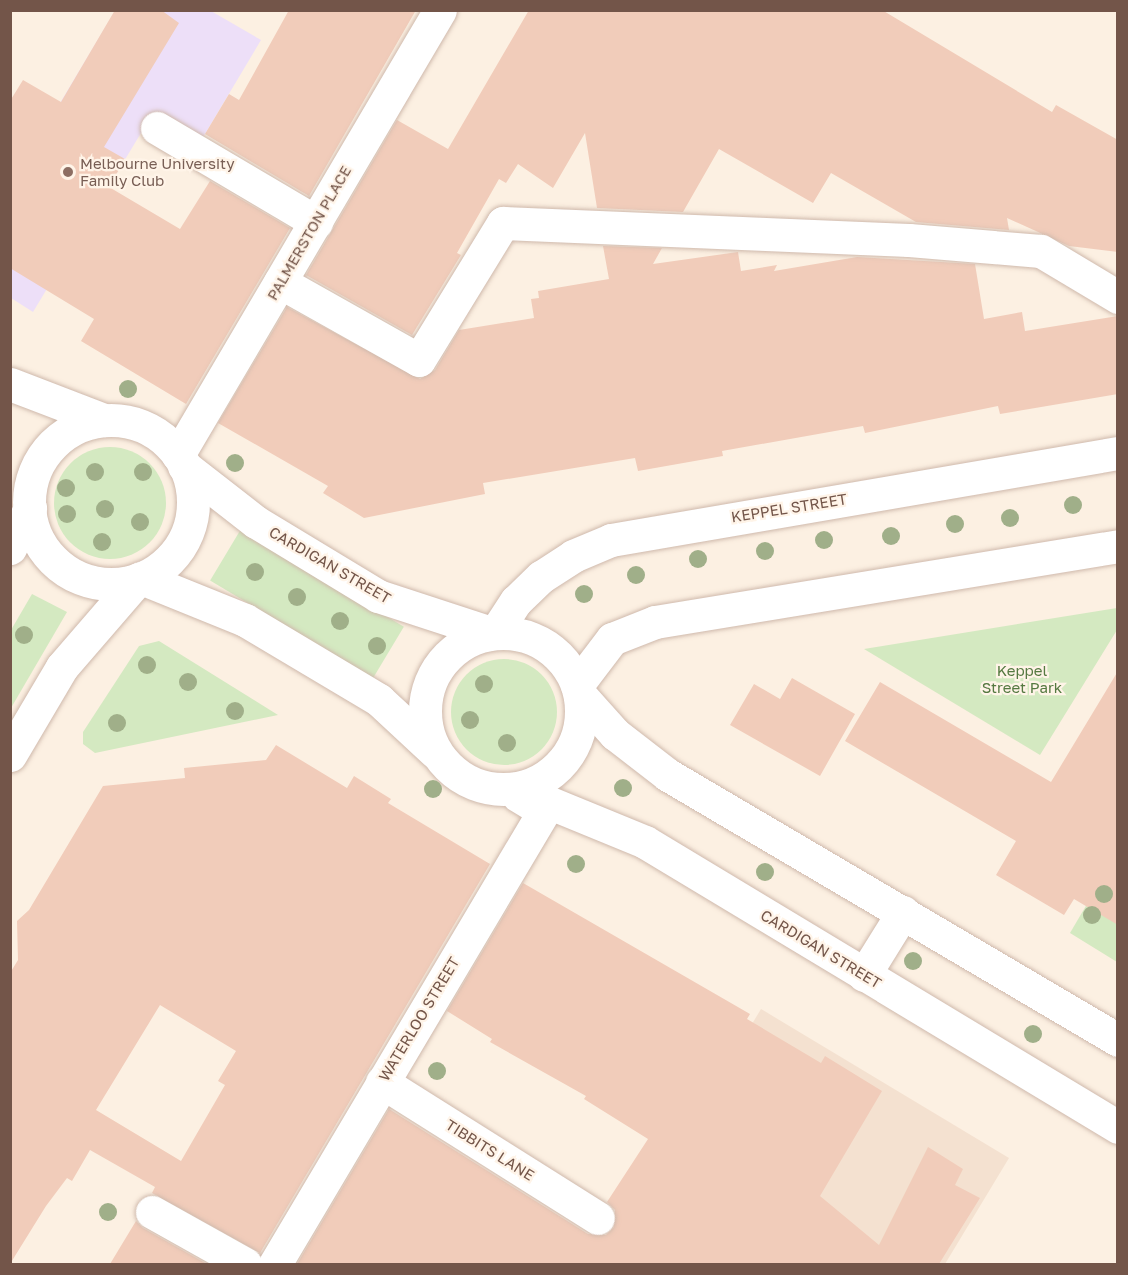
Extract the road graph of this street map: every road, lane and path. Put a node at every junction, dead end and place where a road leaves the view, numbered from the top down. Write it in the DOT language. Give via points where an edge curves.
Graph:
graph roads {
  1 [pos="440,10"];
  2 [pos="157,128"];
  3 [pos="316,222"];
  4 [pos="280,282"];
  5 [pos="1118,297"];
  6 [pos="10,384"];
  7 [pos="104,420"];
  8 [pos="1118,453"];
  9 [pos="181,461"];
  10 [pos="10,477"];
  11 [pos="29,505"];
  12 [pos="1118,546"];
  13 [pos="10,548"];
  14 [pos="139,578"];
  15 [pos="493,633"];
  16 [pos="579,691"];
  17 [pos="10,755"];
  18 [pos="438,755"];
  19 [pos="512,789"];
  20 [pos="903,912"];
  21 [pos="864,975"];
  22 [pos="1118,1040"];
  23 [pos="382,1082"];
  24 [pos="1118,1127"];
  25 [pos="153,1212"];
  26 [pos="598,1218"];
  27 [pos="245,1264"];
  28 [pos="275,1264"];
  1 -- 3 [label="street, PALMERSTON PLACE"];
  2 -- 3 [label="street"];
  3 -- 4 [label="street, PALMERSTON PLACE"];
  4 -- 5 [label="street" via="419,360 503,223 909,240 1041,252"];
  4 -- 9 [label="street, PALMERSTON PLACE"];
  6 -- 7 [label="street"];
  7 -- 9 [label="street" via="140,426 161,437"];
  7 -- 11 [label="street" via="80,426 50,447 36,467"];
  8 -- 15 [label="street, KEPPEL STREET" via="611,540 541,577 516,601"];
  9 -- 14 [label="street" via="192,501 185,537 162,565"];
  9 -- 15 [label="street, CARDIGAN STREET" via="256,522 385,599"];
  10 -- 11 [label="street"];
  11 -- 13 [label="street"];
  11 -- 14 [label="street" via="43,549 70,574 105,584"];
  12 -- 16 [label="street" via="655,622 612,639"];
  14 -- 17 [label="street" via="62,667"];
  14 -- 18 [label="street" via="245,620 368,693"];
  15 -- 16 [label="street" via="523,635 546,645 564,662"];
  15 -- 18 [label="street" via="453,651 431,682 425,719"];
  16 -- 19 [label="street" via="581,721 568,756 540,781"];
  16 -- 20 [label="street" via="615,734 668,775"];
  18 -- 19 [label="street" via="466,781"];
  19 -- 21 [label="street, CARDIGAN STREET" via="645,842"];
  19 -- 23 [label="street, WATERLOO STREET" via="544,811"];
  20 -- 21 [label="street"];
  20 -- 22 [label="street"];
  21 -- 24 [label="street, CARDIGAN STREET"];
  23 -- 26 [label="street, TIBBITS LANE"];
  23 -- 28 [label="street, WATERLOO STREET"];
  25 -- 27 [label="street"];
}
